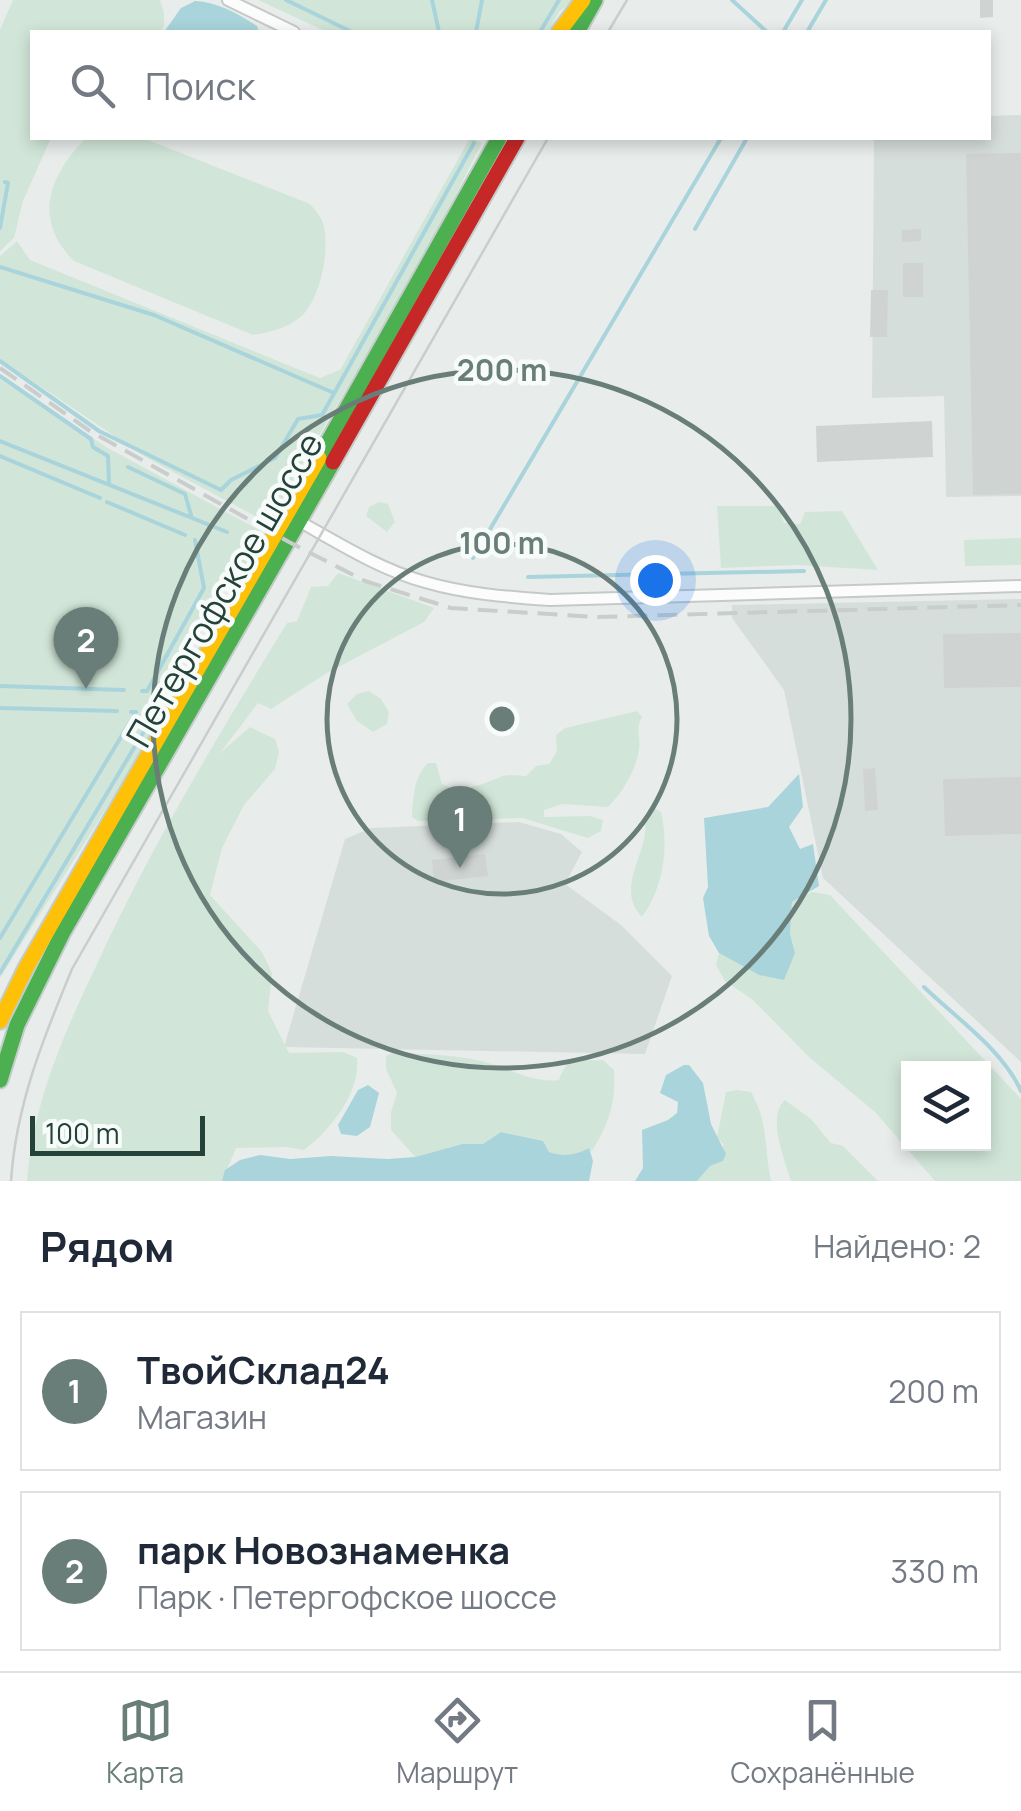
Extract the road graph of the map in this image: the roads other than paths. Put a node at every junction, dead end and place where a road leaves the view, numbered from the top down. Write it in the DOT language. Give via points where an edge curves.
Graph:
graph roads {
  1 [pos="228,0"];
  2 [pos="583,0"];
  3 [pos="595,0"];
  4 [pos="290,30"];
  5 [pos="561,30"];
  6 [pos="578,30"];
  7 [pos="508,140"];
  8 [pos="294,518"];
  9 [pos="1021,586"];
  10 [pos="26,968"];
  11 [pos="0,1004"];
  12 [pos="8,1023"];
  13 [pos="0,1041"];
  14 [pos="0,1080"];
  1 -- 4 [label="street"];
  2 -- 5 [label="main road"];
  3 -- 6 [label="main road"];
  7 -- 8 [label="main road, Петергофское шоссе"];
  8 -- 9 [label="street" via="400,574 507,597"];
  8 -- 10 [label="main road, Петергофское шоссе"];
  8 -- 12 [label="main road, Петергофское шоссе"];
  10 -- 11 [label="main road"];
  10 -- 12 [label="main road, Петергофское шоссе"];
  12 -- 13 [label="main road"];
  12 -- 14 [label="main road, Петергофское шоссе"];
}
